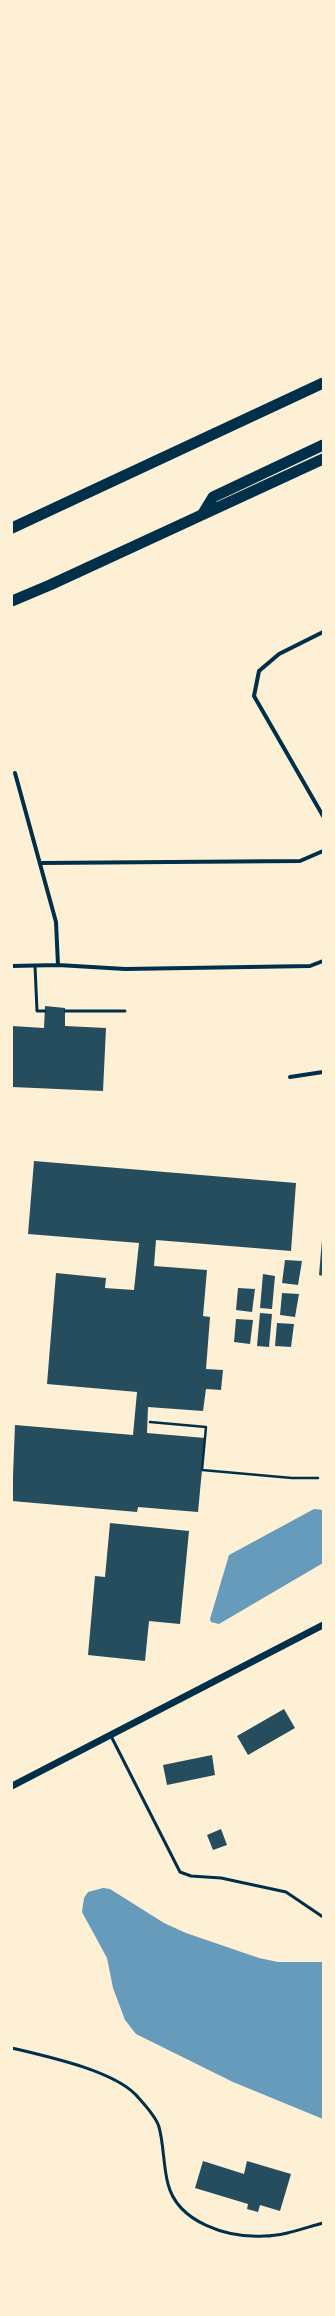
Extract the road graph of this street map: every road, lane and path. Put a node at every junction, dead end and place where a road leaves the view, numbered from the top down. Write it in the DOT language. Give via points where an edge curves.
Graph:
graph roads {
  1 [pos="323,383"];
  2 [pos="323,445"];
  3 [pos="323,459"];
  4 [pos="202,515"];
  5 [pos="12,528"];
  6 [pos="12,601"];
  7 [pos="323,632"];
  8 [pos="15,773"];
  9 [pos="323,816"];
  10 [pos="323,851"];
  11 [pos="40,863"];
  12 [pos="323,961"];
  13 [pos="58,965"];
  14 [pos="12,966"];
  15 [pos="35,966"];
  16 [pos="45,1011"];
  17 [pos="65,1011"];
  18 [pos="125,1011"];
  19 [pos="323,1072"];
  20 [pos="290,1077"];
  21 [pos="150,1422"];
  22 [pos="318,1478"];
  23 [pos="323,1625"];
  24 [pos="110,1735"];
  25 [pos="12,1786"];
  26 [pos="323,1917"];
  27 [pos="12,2048"];
  28 [pos="323,2223"];
  1 -- 5 [label="highway"];
  2 -- 4 [label="highway" via="213,496"];
  3 -- 4 [label="highway"];
  4 -- 6 [label="highway"];
  7 -- 9 [label="street" via="279,654 258,670 254,696"];
  8 -- 11 [label="street"];
  10 -- 11 [label="street" via="300,861"];
  11 -- 13 [label="street" via="56,922"];
  12 -- 13 [label="street" via="310,966 125,969"];
  13 -- 15 [label="street"];
  14 -- 15 [label="street"];
  15 -- 16 [label="lane" via="37,1011"];
  17 -- 18 [label="lane"];
  19 -- 20 [label="street"];
  21 -- 22 [label="path" via="206,1427 202,1470"];
  23 -- 24 [label="street"];
  24 -- 25 [label="street"];
  24 -- 26 [label="lane" via="180,1872 286,1892"];
  27 -- 28 [label="lane" via="91,2070 119,2082 135,2094 159,2125 168,2184 174,2198 187,2215 219,2231 258,2236 292,2232"];
}
